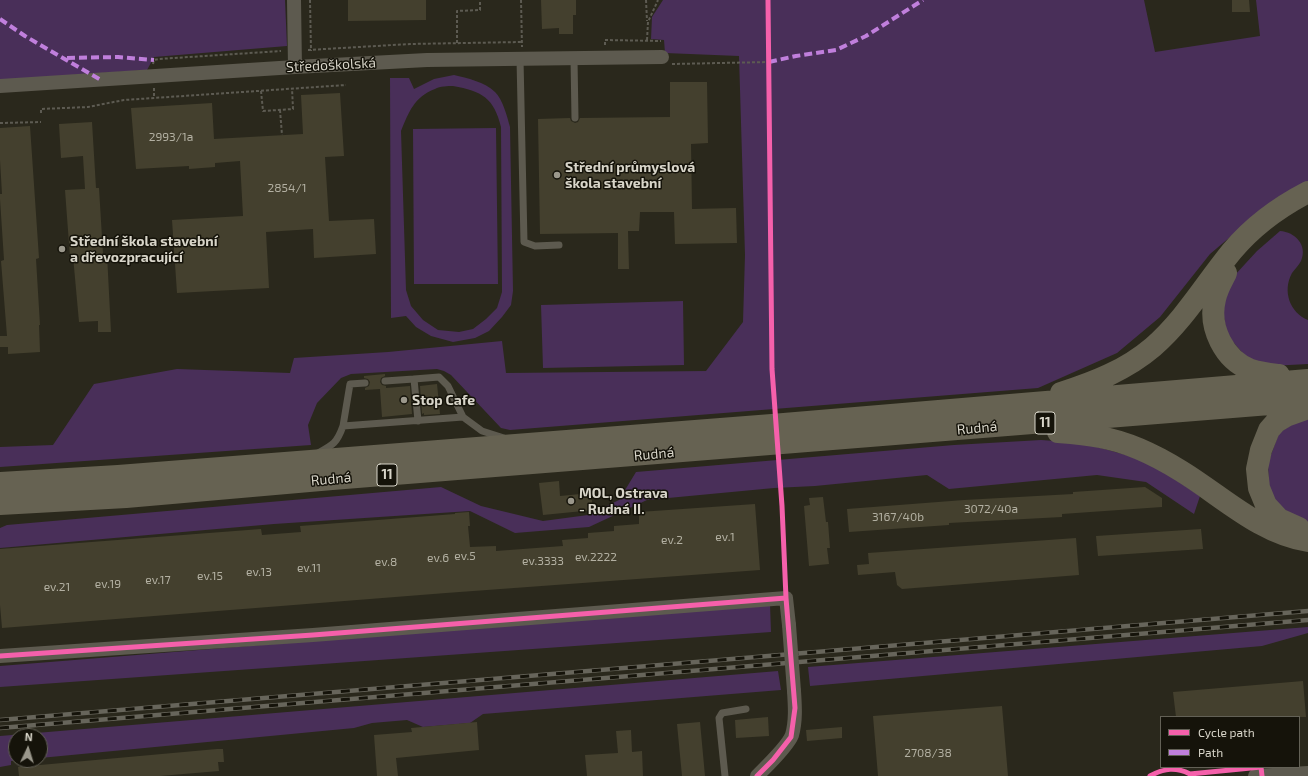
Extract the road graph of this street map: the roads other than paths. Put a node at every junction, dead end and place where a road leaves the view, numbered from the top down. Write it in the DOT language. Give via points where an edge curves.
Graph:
graph roads {
  1 [pos="294,0"];
  2 [pos="521,55"];
  3 [pos="662,57"];
  4 [pos="574,59"];
  5 [pos="295,66"];
  6 [pos="0,86"];
  7 [pos="575,118"];
  8 [pos="1308,192"];
  9 [pos="1308,200"];
  10 [pos="559,245"];
  11 [pos="1308,377"];
  12 [pos="414,379"];
  13 [pos="1308,380"];
  14 [pos="386,381"];
  15 [pos="365,383"];
  16 [pos="1308,401"];
  17 [pos="1029,404"];
  18 [pos="1308,408"];
  19 [pos="463,417"];
  20 [pos="418,420"];
  21 [pos="343,426"];
  22 [pos="997,427"];
  23 [pos="523,444"];
  24 [pos="303,462"];
  25 [pos="0,483"];
  26 [pos="32,503"];
  27 [pos="0,504"];
  28 [pos="0,514"];
  29 [pos="1308,530"];
  30 [pos="1308,541"];
  31 [pos="0,656"];
  32 [pos="746,708"];
  33 [pos="1308,773"];
  34 [pos="725,776"];
  35 [pos="757,776"];
  36 [pos="1255,776"];
  1 -- 5 [label="street"];
  2 -- 4 [label="street, Středoškolská"];
  2 -- 5 [label="street, Středoškolská"];
  2 -- 10 [label="lane" via="524,242 536,246"];
  3 -- 4 [label="street, Středoškolská"];
  4 -- 7 [label="lane"];
  5 -- 6 [label="street, Středoškolská"];
  8 -- 17 [label="highway" via="1269,216 1244,238 1188,311 1145,354 1102,379"];
  9 -- 11 [label="highway" via="1266,228 1242,252 1218,288 1213,316 1215,327 1228,354 1240,364 1262,373"];
  12 -- 14 [label="lane"];
  12 -- 19 [label="lane" via="439,377 448,386"];
  12 -- 20 [label="lane"];
  13 -- 17 [label="highway, Rudná / 11"];
  15 -- 21 [label="lane" via="350,384"];
  16 -- 22 [label="highway, Rudná / 11"];
  17 -- 23 [label="highway, Rudná / 11"];
  18 -- 29 [label="highway" via="1286,416 1269,430 1261,450 1258,469 1259,488 1266,505 1279,519"];
  19 -- 20 [label="lane"];
  19 -- 23 [label="lane" via="482,431"];
  20 -- 21 [label="lane"];
  21 -- 24 [label="lane" via="339,438 332,446"];
  22 -- 26 [label="highway, Rudná / 11"];
  22 -- 30 [label="highway" via="1089,435 1126,444 1174,467 1267,527"];
  23 -- 24 [label="highway, Rudná / 11"];
  24 -- 25 [label="highway, Rudná / 11"];
  26 -- 27 [label="highway, Rudná / 11"];
  26 -- 28 [label="highway"];
  31 -- 35 [label="street, bridge" via="320,635 786,598 795,708 791,737"];
  32 -- 34 [label="lane" via="722,712 719,718"];
  33 -- 36 [label="street"];
}
